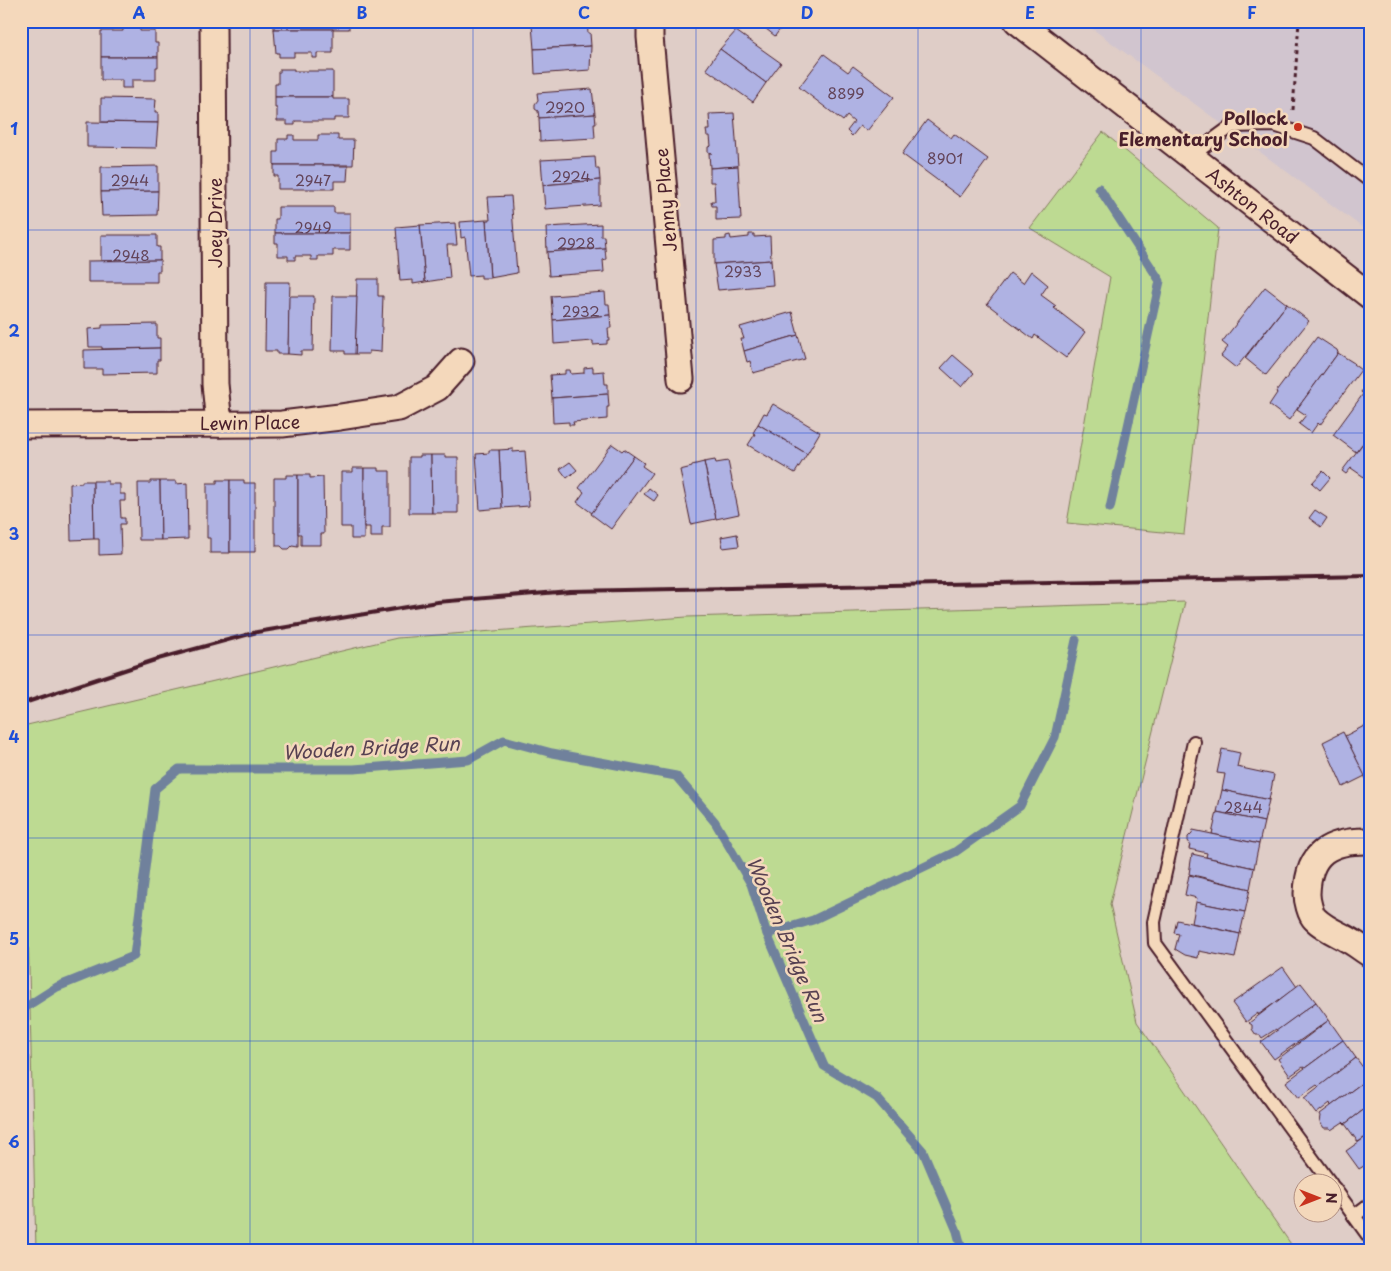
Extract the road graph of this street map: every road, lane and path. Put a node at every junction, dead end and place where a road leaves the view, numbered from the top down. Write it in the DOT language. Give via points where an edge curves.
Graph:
graph roads {
  1 [pos="213,21"];
  2 [pos="650,21"];
  3 [pos="1017,21"];
  4 [pos="1299,21"];
  5 [pos="1292,131"];
  6 [pos="1191,156"];
  7 [pos="1370,181"];
  8 [pos="1370,296"];
  9 [pos="461,361"];
  10 [pos="681,379"];
  11 [pos="219,424"];
  12 [pos="21,425"];
  13 [pos="1194,742"];
  14 [pos="1370,841"];
  15 [pos="1370,954"];
  16 [pos="1323,1174"];
  17 [pos="1344,1202"];
  18 [pos="1370,1204"];
  19 [pos="1354,1216"];
  20 [pos="1370,1238"];
  1 -- 11 [label="street, Joey Drive" via="215,384"];
  2 -- 10 [label="street, Jenny Place"];
  3 -- 6 [label="street, Ashton Road"];
  4 -- 5 [label="path"];
  5 -- 6 [label="lane" via="1274,125 1232,126"];
  5 -- 7 [label="lane" via="1314,138"];
  6 -- 8 [label="street, Ashton Road"];
  9 -- 11 [label="street, Lewin Place" via="437,388 399,408 282,424"];
  11 -- 12 [label="street, Lewin Place"];
  13 -- 16 [label="lane" via="1154,922 1155,943"];
  14 -- 15 [label="street" via="1334,844 1318,855 1307,879 1307,898 1313,918"];
  17 -- 19 [label="lane"];
  18 -- 19 [label="lane"];
  19 -- 20 [label="lane"];
}
